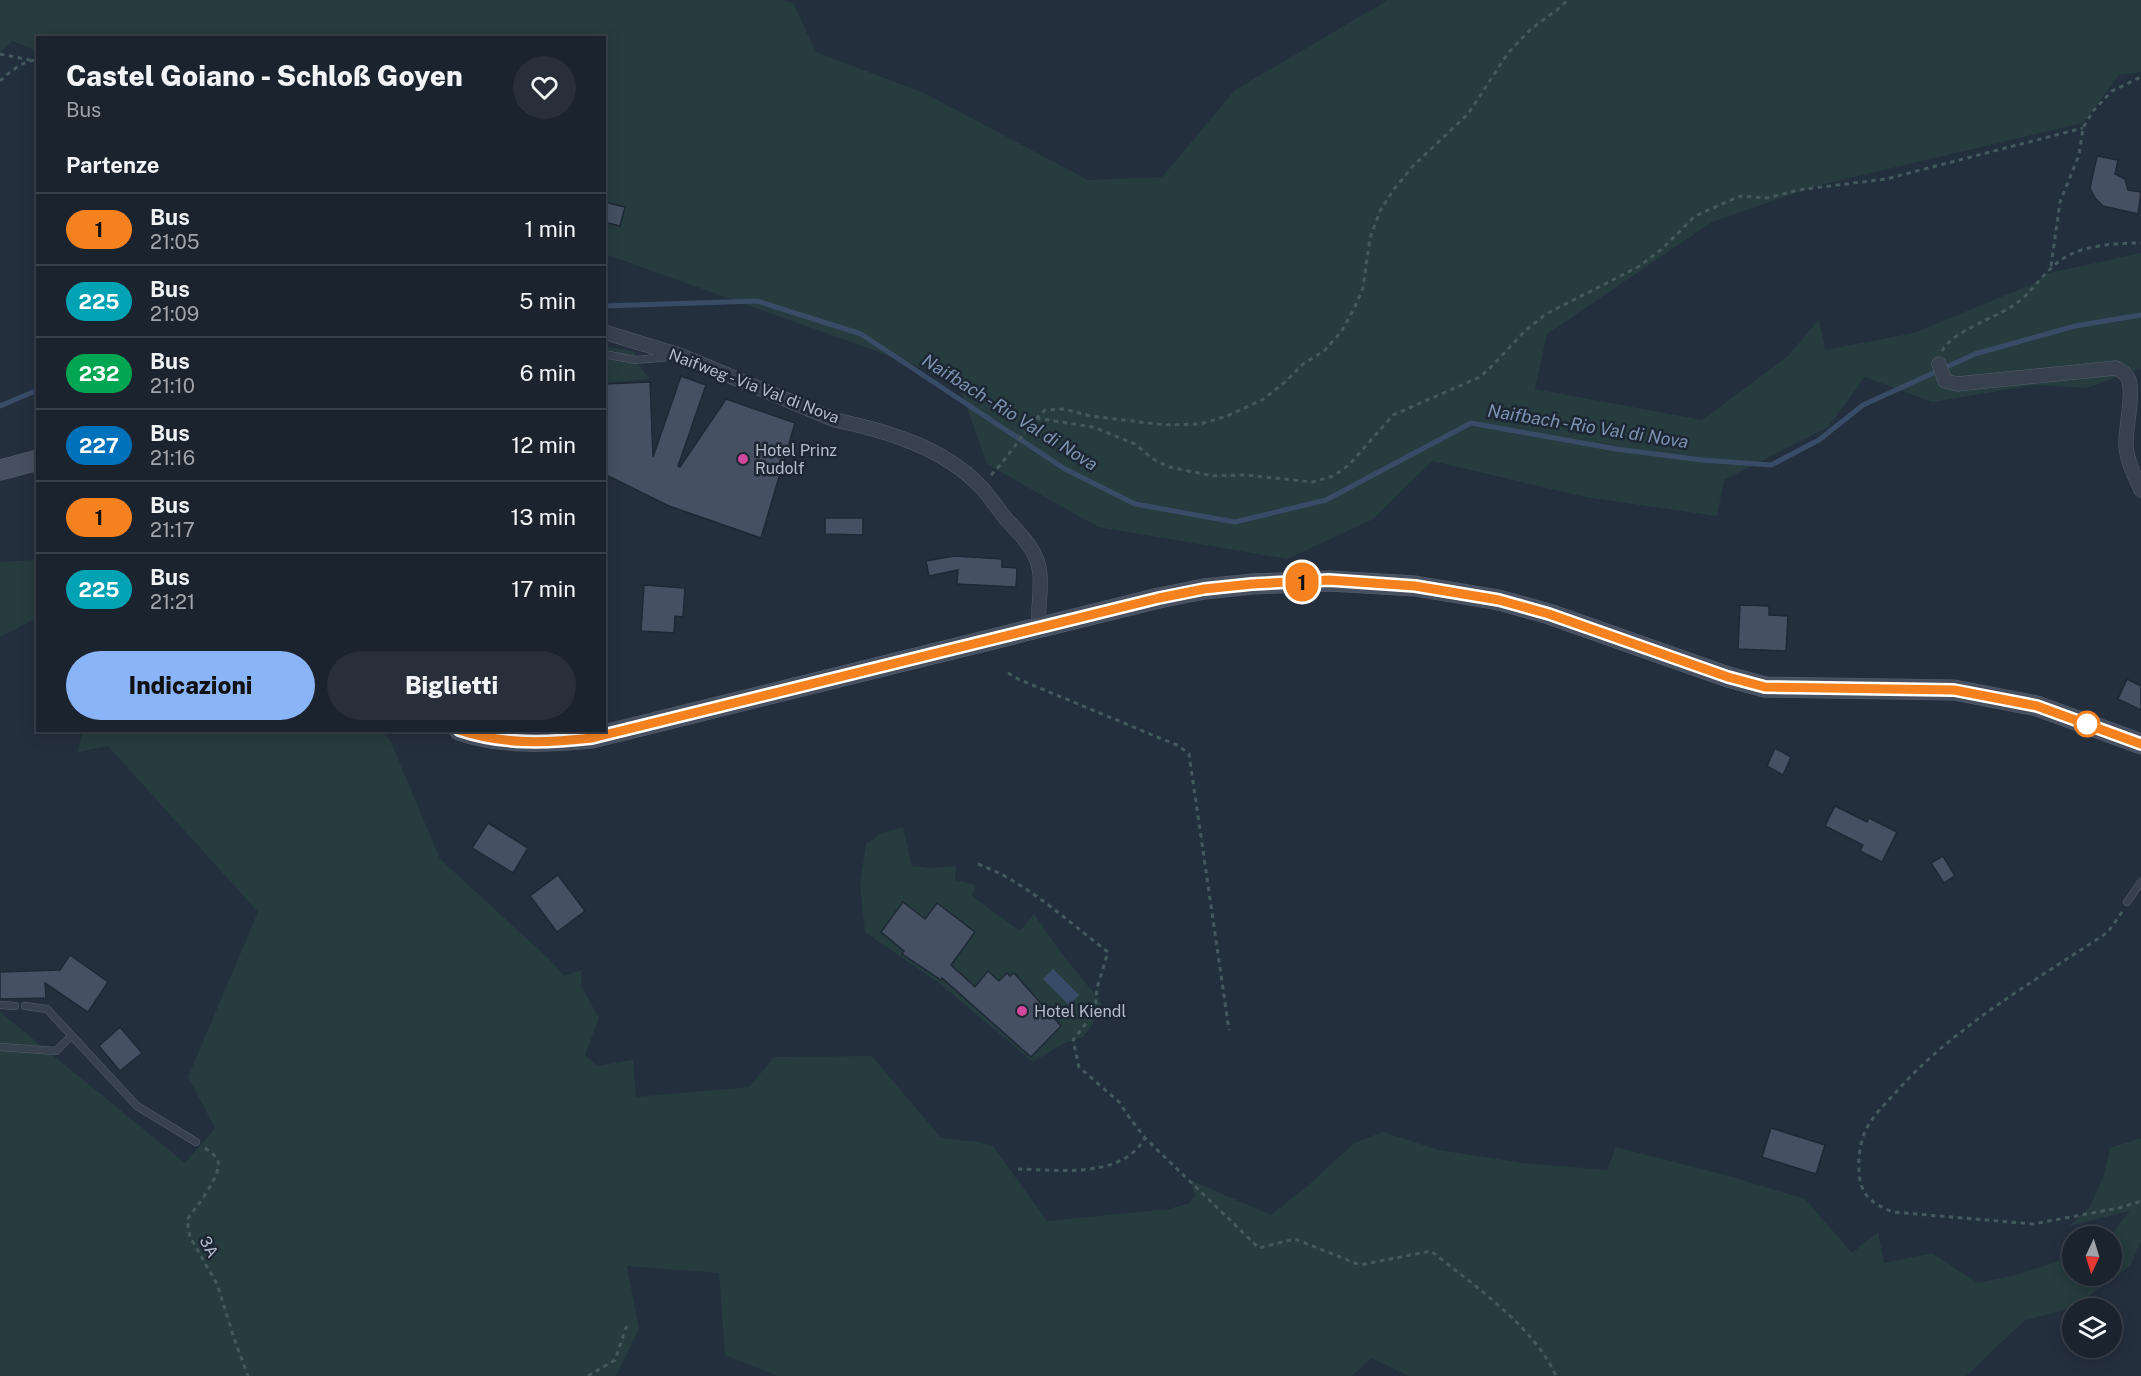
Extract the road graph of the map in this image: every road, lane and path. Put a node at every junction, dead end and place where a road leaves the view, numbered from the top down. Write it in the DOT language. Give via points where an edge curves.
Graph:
graph roads {
  1 [pos="1568,0"];
  2 [pos="0,54"];
  3 [pos="32,60"];
  4 [pos="36,60"];
  5 [pos="2141,77"];
  6 [pos="0,81"];
  7 [pos="2083,128"];
  8 [pos="2141,243"];
  9 [pos="2051,266"];
  10 [pos="606,333"];
  11 [pos="606,354"];
  12 [pos="682,356"];
  13 [pos="1941,371"];
  14 [pos="1036,418"];
  15 [pos="36,461"];
  16 [pos="1002,464"];
  17 [pos="0,470"];
  18 [pos="2141,490"];
  19 [pos="1039,627"];
  20 [pos="1008,673"];
  21 [pos="467,732"];
  22 [pos="2141,744"];
  23 [pos="978,864"];
  24 [pos="2141,882"];
  25 [pos="2127,902"];
  26 [pos="0,1005"];
  27 [pos="15,1006"];
  28 [pos="25,1006"];
  29 [pos="1229,1030"];
  30 [pos="71,1036"];
  31 [pos="0,1047"];
  32 [pos="1145,1138"];
  33 [pos="196,1142"];
  34 [pos="1018,1169"];
  35 [pos="2141,1201"];
  36 [pos="627,1325"];
  37 [pos="248,1376"];
  38 [pos="588,1376"];
  39 [pos="1556,1376"];
  1 -- 14 [label="path" via="1508,53 1468,114 1394,189 1380,211 1370,238 1363,288 1341,332 1284,383 1262,400 1200,424 1165,425 1064,409 1045,410"];
  2 -- 3 [label="path"];
  3 -- 4 [label="path"];
  3 -- 6 [label="path"];
  5 -- 7 [label="path" via="2112,91"];
  7 -- 9 [label="path" via="2079,154 2060,202"];
  7 -- 14 [label="path" via="1886,179 1798,190 1768,198 1740,196 1695,216 1638,267 1546,314 1479,377 1393,415 1348,465 1333,476 1313,482 1213,476 1169,467 1135,444 1093,427"];
  8 -- 9 [label="path" via="2121,243 2070,254"];
  9 -- 13 [label="path" via="2013,306 1944,346"];
  10 -- 12 [label="street, Naifweg - Via Val di Nova"];
  11 -- 12 [label="lane" via="635,360"];
  12 -- 19 [label="street, Naifweg - Via Val di Nova" via="835,420 916,444 949,460 980,486 1034,554 1039,567"];
  13 -- 18 [label="street" via="1949,383 1957,384 2116,368 2129,380 2126,445"];
  14 -- 16 [label="path"];
  15 -- 17 [label="main road"];
  19 -- 21 [label="main road" via="592,738 547,742 500,740"];
  19 -- 22 [label="main road" via="1204,589 1329,580 1415,586 1499,600 1549,614 1765,687 1954,690 2037,706"];
  20 -- 29 [label="path" via="1179,746 1189,754"];
  23 -- 32 [label="path" via="1024,888 1108,952 1097,988 1095,1012 1073,1040 1074,1047 1079,1067 1119,1102"];
  24 -- 25 [label="lane"];
  25 -- 35 [label="path" via="2108,932 1982,1016 1911,1075 1873,1118 1858,1163 1859,1180 1867,1197 1893,1212 2034,1224"];
  26 -- 27 [label="lane"];
  28 -- 30 [label="lane" via="47,1009"];
  30 -- 31 [label="lane" via="56,1051"];
  30 -- 33 [label="lane" via="137,1106"];
  32 -- 34 [label="path" via="1140,1148 1119,1162 1088,1170"];
  32 -- 39 [label="path" via="1259,1248 1295,1239 1360,1264 1431,1251 1497,1304 1547,1357"];
  33 -- 37 [label="path, 3A" via="215,1155 218,1167 214,1180 187,1220 190,1237 216,1284"];
  36 -- 38 [label="path" via="615,1360"];
}
